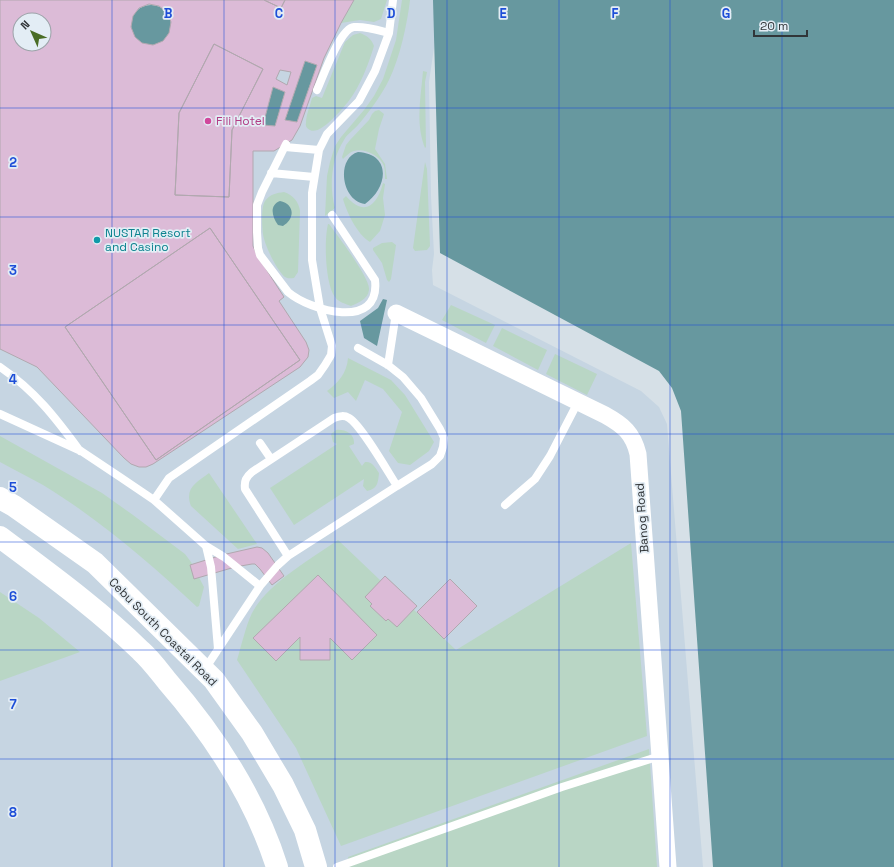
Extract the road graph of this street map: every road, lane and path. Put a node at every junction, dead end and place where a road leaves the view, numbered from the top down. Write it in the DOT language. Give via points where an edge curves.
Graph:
graph roads {
  1 [pos="393,0"];
  2 [pos="388,33"];
  3 [pos="317,90"];
  4 [pos="319,150"];
  5 [pos="271,173"];
  6 [pos="314,177"];
  7 [pos="332,215"];
  8 [pos="320,308"];
  9 [pos="396,313"];
  10 [pos="358,348"];
  11 [pos="388,365"];
  12 [pos="0,367"];
  13 [pos="578,402"];
  14 [pos="0,414"];
  15 [pos="260,443"];
  16 [pos="81,452"];
  17 [pos="271,459"];
  18 [pos="397,486"];
  19 [pos="0,498"];
  20 [pos="154,500"];
  21 [pos="506,505"];
  22 [pos="0,537"];
  23 [pos="206,546"];
  24 [pos="288,556"];
  25 [pos="260,586"];
  26 [pos="218,649"];
  27 [pos="204,670"];
  28 [pos="660,756"];
  29 [pos="277,867"];
  30 [pos="316,867"];
  31 [pos="337,867"];
  32 [pos="668,867"];
  1 -- 2 [label="lane"];
  2 -- 3 [label="lane" via="370,28 348,29 343,34"];
  2 -- 4 [label="lane" via="375,71 359,101 327,134"];
  4 -- 5 [label="lane" via="286,145"];
  4 -- 6 [label="lane"];
  5 -- 6 [label="lane"];
  5 -- 8 [label="lane" via="257,205 260,255 288,292"];
  6 -- 8 [label="lane" via="312,260"];
  7 -- 8 [label="lane" via="375,280 376,288 374,298 365,308 356,312 344,313"];
  8 -- 20 [label="lane" via="332,346 331,355 318,375 178,471 169,478"];
  9 -- 11 [label="lane"];
  9 -- 13 [label="street, Banog Road"];
  10 -- 11 [label="lane"];
  11 -- 18 [label="lane" via="403,377 421,398 444,438 440,456"];
  12 -- 16 [label="lane" via="27,387 49,410"];
  13 -- 21 [label="lane" via="535,479"];
  13 -- 28 [label="street, Banog Road" via="619,423 629,432 637,449"];
  14 -- 16 [label="lane"];
  15 -- 17 [label="lane"];
  16 -- 20 [label="lane"];
  17 -- 18 [label="lane" via="334,418 348,417 359,427"];
  17 -- 24 [label="lane" via="247,476 245,488"];
  18 -- 24 [label="lane"];
  19 -- 27 [label="highway, Cebu South Coastal Road" via="95,563"];
  20 -- 23 [label="lane"];
  22 -- 29 [label="highway" via="72,591 142,651 183,699 222,753 252,803"];
  23 -- 25 [label="lane"];
  23 -- 26 [label="lane" via="211,567"];
  24 -- 25 [label="lane"];
  25 -- 26 [label="lane"];
  26 -- 27 [label="lane"];
  27 -- 30 [label="highway, Cebu South Coastal Road" via="252,733 283,785 305,830"];
  28 -- 31 [label="lane" via="562,787"];
  28 -- 32 [label="street, Banog Road"];
}
